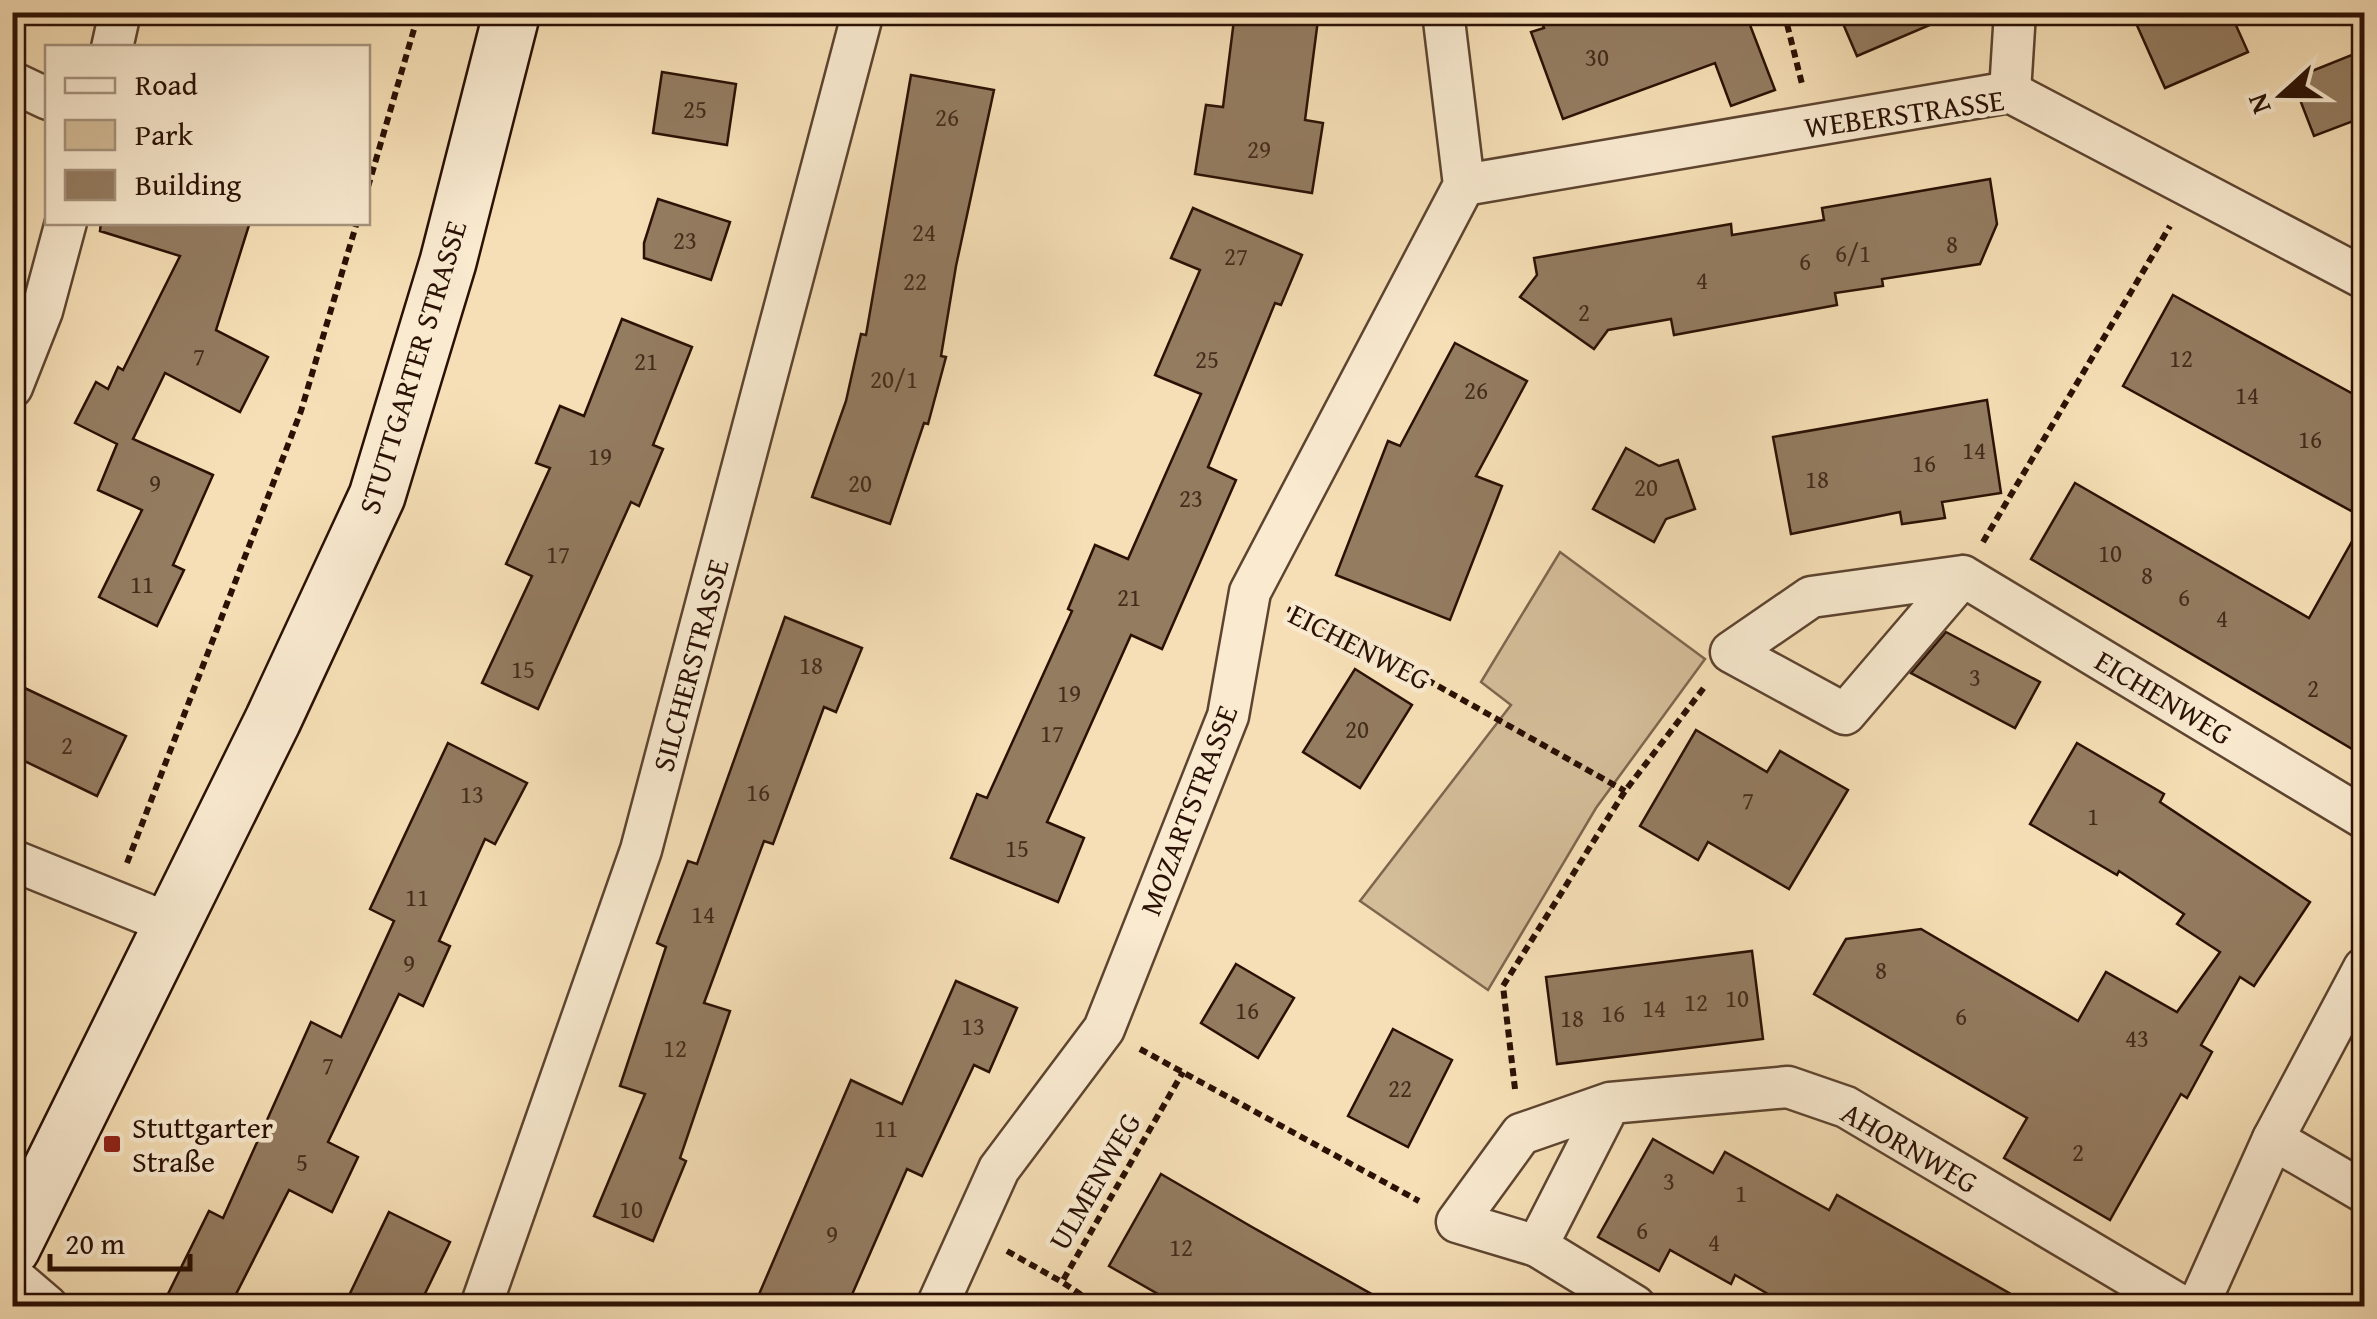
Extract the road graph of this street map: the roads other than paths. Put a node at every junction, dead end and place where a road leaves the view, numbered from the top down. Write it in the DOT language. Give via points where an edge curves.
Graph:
graph roads {
  1 [pos="120,12"];
  2 [pos="512,12"];
  3 [pos="863,12"];
  4 [pos="1443,12"];
  5 [pos="2015,12"];
  6 [pos="113,45"];
  7 [pos="12,82"];
  8 [pos="2010,92"];
  9 [pos="45,97"];
  10 [pos="1464,185"];
  11 [pos="65,225"];
  12 [pos="2364,278"];
  13 [pos="12,387"];
  14 [pos="1963,576"];
  15 [pos="2364,818"];
  16 [pos="12,860"];
  17 [pos="173,925"];
  18 [pos="2364,968"];
  19 [pos="1610,1103"];
  20 [pos="2274,1139"];
  21 [pos="2364,1192"];
  22 [pos="1537,1246"];
  23 [pos="12,1248"];
  24 [pos="12,1276"];
  25 [pos="47,1306"];
  26 [pos="481,1306"];
  27 [pos="936,1306"];
  28 [pos="1636,1306"];
  29 [pos="2181,1306"];
  30 [pos="2198,1306"];
  1 -- 6 [label="street"];
  2 -- 17 [label="street, STUTTGARTER STRASSE" via="448,262 376,496"];
  3 -- 26 [label="street, SILCHERSTRASSE" via="642,850"];
  4 -- 10 [label="street"];
  5 -- 8 [label="street"];
  7 -- 9 [label="street"];
  8 -- 10 [label="street, WEBERSTRASSE"];
  8 -- 12 [label="street, WEBERSTRASSE"];
  10 -- 27 [label="street, MOZARTSTRASSE" via="1250,592 1228,716 1104,1029 999,1169"];
  11 -- 13 [label="street"];
  14 -- 14 [label="street" via="1811,597 1731,652 1845,714"];
  14 -- 15 [label="street, EICHENWEG"];
  16 -- 17 [label="street"];
  17 -- 23 [label="street, STUTTGARTER STRASSE"];
  18 -- 20 [label="street"];
  19 -- 22 [label="street"];
  19 -- 22 [label="street, AHORNWEG" via="1521,1134 1457,1222"];
  19 -- 29 [label="street, AHORNWEG" via="1788,1087 1846,1107"];
  20 -- 21 [label="street"];
  20 -- 30 [label="street"];
  22 -- 28 [label="street"];
  24 -- 25 [label="street"];
}
